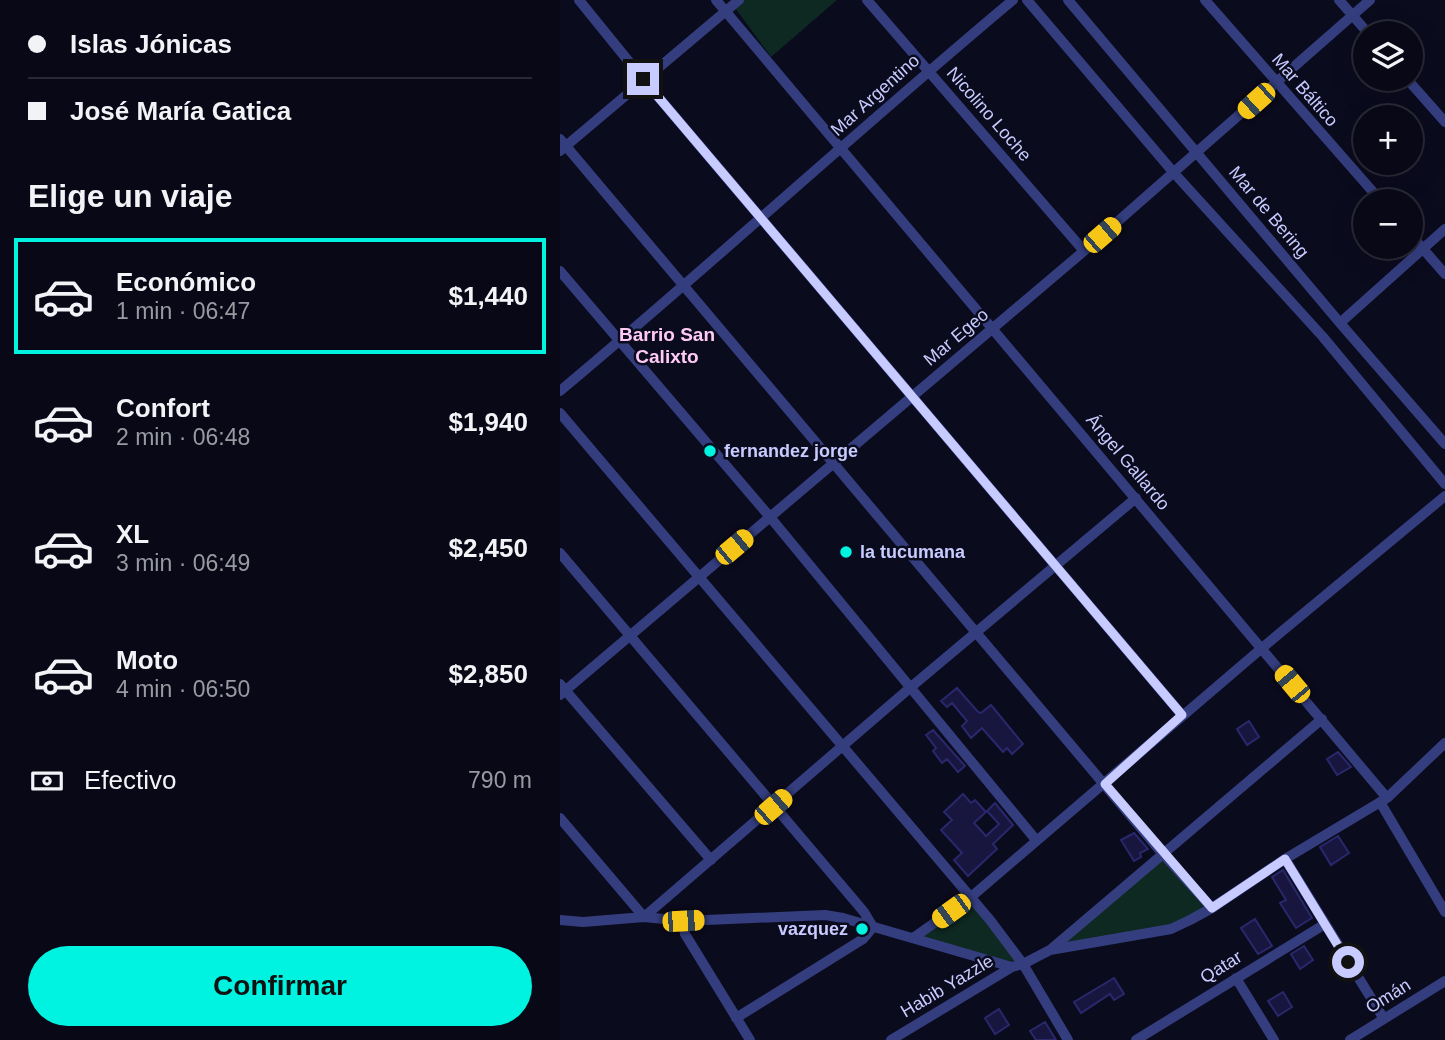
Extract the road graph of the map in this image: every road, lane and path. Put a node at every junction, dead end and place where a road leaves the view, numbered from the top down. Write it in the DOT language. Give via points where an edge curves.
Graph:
graph roads {
  1 [pos="579,0"];
  2 [pos="716,0"];
  3 [pos="739,0"];
  4 [pos="867,0"];
  5 [pos="1027,0"];
  6 [pos="1068,0"];
  7 [pos="1205,0"];
  8 [pos="1339,0"];
  9 [pos="1370,0"];
  10 [pos="1006,2"];
  11 [pos="726,11"];
  12 [pos="1353,15"];
  13 [pos="1358,21"];
  14 [pos="928,71"];
  15 [pos="643,79"];
  16 [pos="1275,83"];
  17 [pos="1418,91"];
  18 [pos="1445,122"];
  19 [pos="562,146"];
  20 [pos="842,149"];
  21 [pos="1196,153"];
  22 [pos="1174,173"];
  23 [pos="1370,189"];
  24 [pos="761,219"];
  25 [pos="1445,229"];
  26 [pos="1423,248"];
  27 [pos="1084,251"];
  28 [pos="1411,259"];
  29 [pos="560,271"];
  30 [pos="1445,274"];
  31 [pos="684,286"];
  32 [pos="1340,323"];
  33 [pos="993,328"];
  34 [pos="620,341"];
  35 [pos="560,391"];
  36 [pos="913,396"];
  37 [pos="560,413"];
  38 [pos="1445,444"];
  39 [pos="834,464"];
  40 [pos="1445,484"];
  41 [pos="1445,496"];
  42 [pos="1136,498"];
  43 [pos="770,517"];
  44 [pos="560,553"];
  45 [pos="1056,566"];
  46 [pos="698,578"];
  47 [pos="978,632"];
  48 [pos="629,635"];
  49 [pos="1262,648"];
  50 [pos="911,687"];
  51 [pos="562,690"];
  52 [pos="1182,715"];
  53 [pos="1322,719"];
  54 [pos="1444,746"];
  55 [pos="842,747"];
  56 [pos="1105,784"];
  57 [pos="1384,800"];
  58 [pos="773,807"];
  59 [pos="560,818"];
  60 [pos="1036,841"];
  61 [pos="1162,853"];
  62 [pos="1285,859"];
  63 [pos="711,860"];
  64 [pos="971,897"];
  65 [pos="1212,908"];
  66 [pos="1445,912"];
  67 [pos="644,917"];
  68 [pos="560,920"];
  69 [pos="683,921"];
  70 [pos="1325,924"];
  71 [pos="873,927"];
  72 [pos="913,938"];
  73 [pos="1050,950"];
  74 [pos="1018,965"];
  75 [pos="1236,978"];
  76 [pos="1445,981"];
  77 [pos="736,1018"];
  78 [pos="1384,1019"];
  79 [pos="750,1040"];
  80 [pos="891,1040"];
  81 [pos="1068,1040"];
  82 [pos="1136,1040"];
  83 [pos="1274,1040"];
  84 [pos="1350,1040"];
  1 -- 15 [label="street"];
  2 -- 11 [label="street, Ángel Gallardo"];
  3 -- 11 [label="street"];
  4 -- 14 [label="street, Nicolino Loche"];
  5 -- 22 [label="street"];
  6 -- 21 [label="street, Mar de Bering"];
  7 -- 16 [label="street, Mar Báltico"];
  8 -- 12 [label="street"];
  9 -- 12 [label="street, Mar Egeo"];
  10 -- 14 [label="street, Mar Argentino"];
  11 -- 15 [label="street"];
  11 -- 20 [label="street, Ángel Gallardo"];
  12 -- 13 [label="street"];
  12 -- 16 [label="street, Mar Egeo"];
  14 -- 20 [label="street, Mar Argentino"];
  14 -- 27 [label="street, Nicolino Loche"];
  15 -- 19 [label="street"];
  15 -- 24 [label="street"];
  16 -- 21 [label="street, Mar Egeo"];
  16 -- 23 [label="street, Mar Báltico"];
  17 -- 18 [label="street"];
  19 -- 31 [label="street"];
  20 -- 24 [label="street, Mar Argentino"];
  20 -- 33 [label="street, Ángel Gallardo"];
  21 -- 22 [label="street, Mar Egeo"];
  21 -- 32 [label="street, Mar de Bering"];
  22 -- 27 [label="street, Mar Egeo"];
  22 -- 40 [label="street" via="1323,337"];
  24 -- 31 [label="street, Mar Argentino"];
  24 -- 36 [label="street"];
  25 -- 26 [label="street"];
  26 -- 30 [label="street"];
  27 -- 33 [label="street, Mar Egeo"];
  28 -- 32 [label="street"];
  29 -- 34 [label="street"];
  31 -- 34 [label="street, Mar Argentino"];
  31 -- 39 [label="street"];
  32 -- 38 [label="street, Mar de Bering"];
  33 -- 36 [label="street, Mar Egeo"];
  33 -- 42 [label="street, Ángel Gallardo"];
  34 -- 35 [label="street, Mar Argentino"];
  34 -- 43 [label="street"];
  36 -- 39 [label="street, Mar Egeo"];
  36 -- 45 [label="street"];
  37 -- 46 [label="street"];
  39 -- 43 [label="street, Mar Egeo"];
  39 -- 47 [label="street"];
  41 -- 49 [label="street"];
  42 -- 45 [label="street"];
  42 -- 49 [label="street, Ángel Gallardo"];
  43 -- 46 [label="street, Mar Egeo"];
  43 -- 50 [label="street"];
  44 -- 48 [label="street"];
  45 -- 47 [label="street"];
  45 -- 52 [label="street"];
  46 -- 48 [label="street, Mar Egeo"];
  46 -- 55 [label="street"];
  47 -- 50 [label="street"];
  47 -- 56 [label="street"];
  48 -- 51 [label="street, Mar Egeo"];
  48 -- 58 [label="street"];
  49 -- 52 [label="street"];
  49 -- 53 [label="street, Ángel Gallardo"];
  50 -- 55 [label="street"];
  50 -- 60 [label="street"];
  51 -- 63 [label="street"];
  52 -- 56 [label="street"];
  53 -- 57 [label="street, Ángel Gallardo"];
  53 -- 61 [label="street"];
  54 -- 57 [label="street"];
  55 -- 58 [label="street"];
  55 -- 64 [label="street"];
  56 -- 60 [label="street"];
  56 -- 61 [label="street"];
  57 -- 62 [label="street"];
  57 -- 66 [label="street, Ángel Gallardo"];
  58 -- 63 [label="street"];
  58 -- 71 [label="street"];
  59 -- 67 [label="street"];
  60 -- 64 [label="street"];
  61 -- 65 [label="street"];
  61 -- 73 [label="street"];
  62 -- 65 [label="street"];
  62 -- 70 [label="street"];
  63 -- 67 [label="street"];
  64 -- 72 [label="street"];
  64 -- 74 [label="street"];
  65 -- 73 [label="street" via="1171,929"];
  67 -- 68 [label="street"];
  67 -- 69 [label="street"];
  69 -- 71 [label="street" via="825,915"];
  69 -- 77 [label="street" via="685,934"];
  70 -- 75 [label="street, Qatar"];
  70 -- 78 [label="street"];
  71 -- 72 [label="street"];
  71 -- 77 [label="street" via="863,939"];
  72 -- 74 [label="street"];
  73 -- 74 [label="street, Habib Yazzle"];
  74 -- 80 [label="street, Habib Yazzle"];
  74 -- 81 [label="street"];
  75 -- 82 [label="street, Qatar"];
  75 -- 83 [label="street"];
  76 -- 78 [label="street, Omán"];
  77 -- 79 [label="street"];
  78 -- 84 [label="street, Omán"];
}
